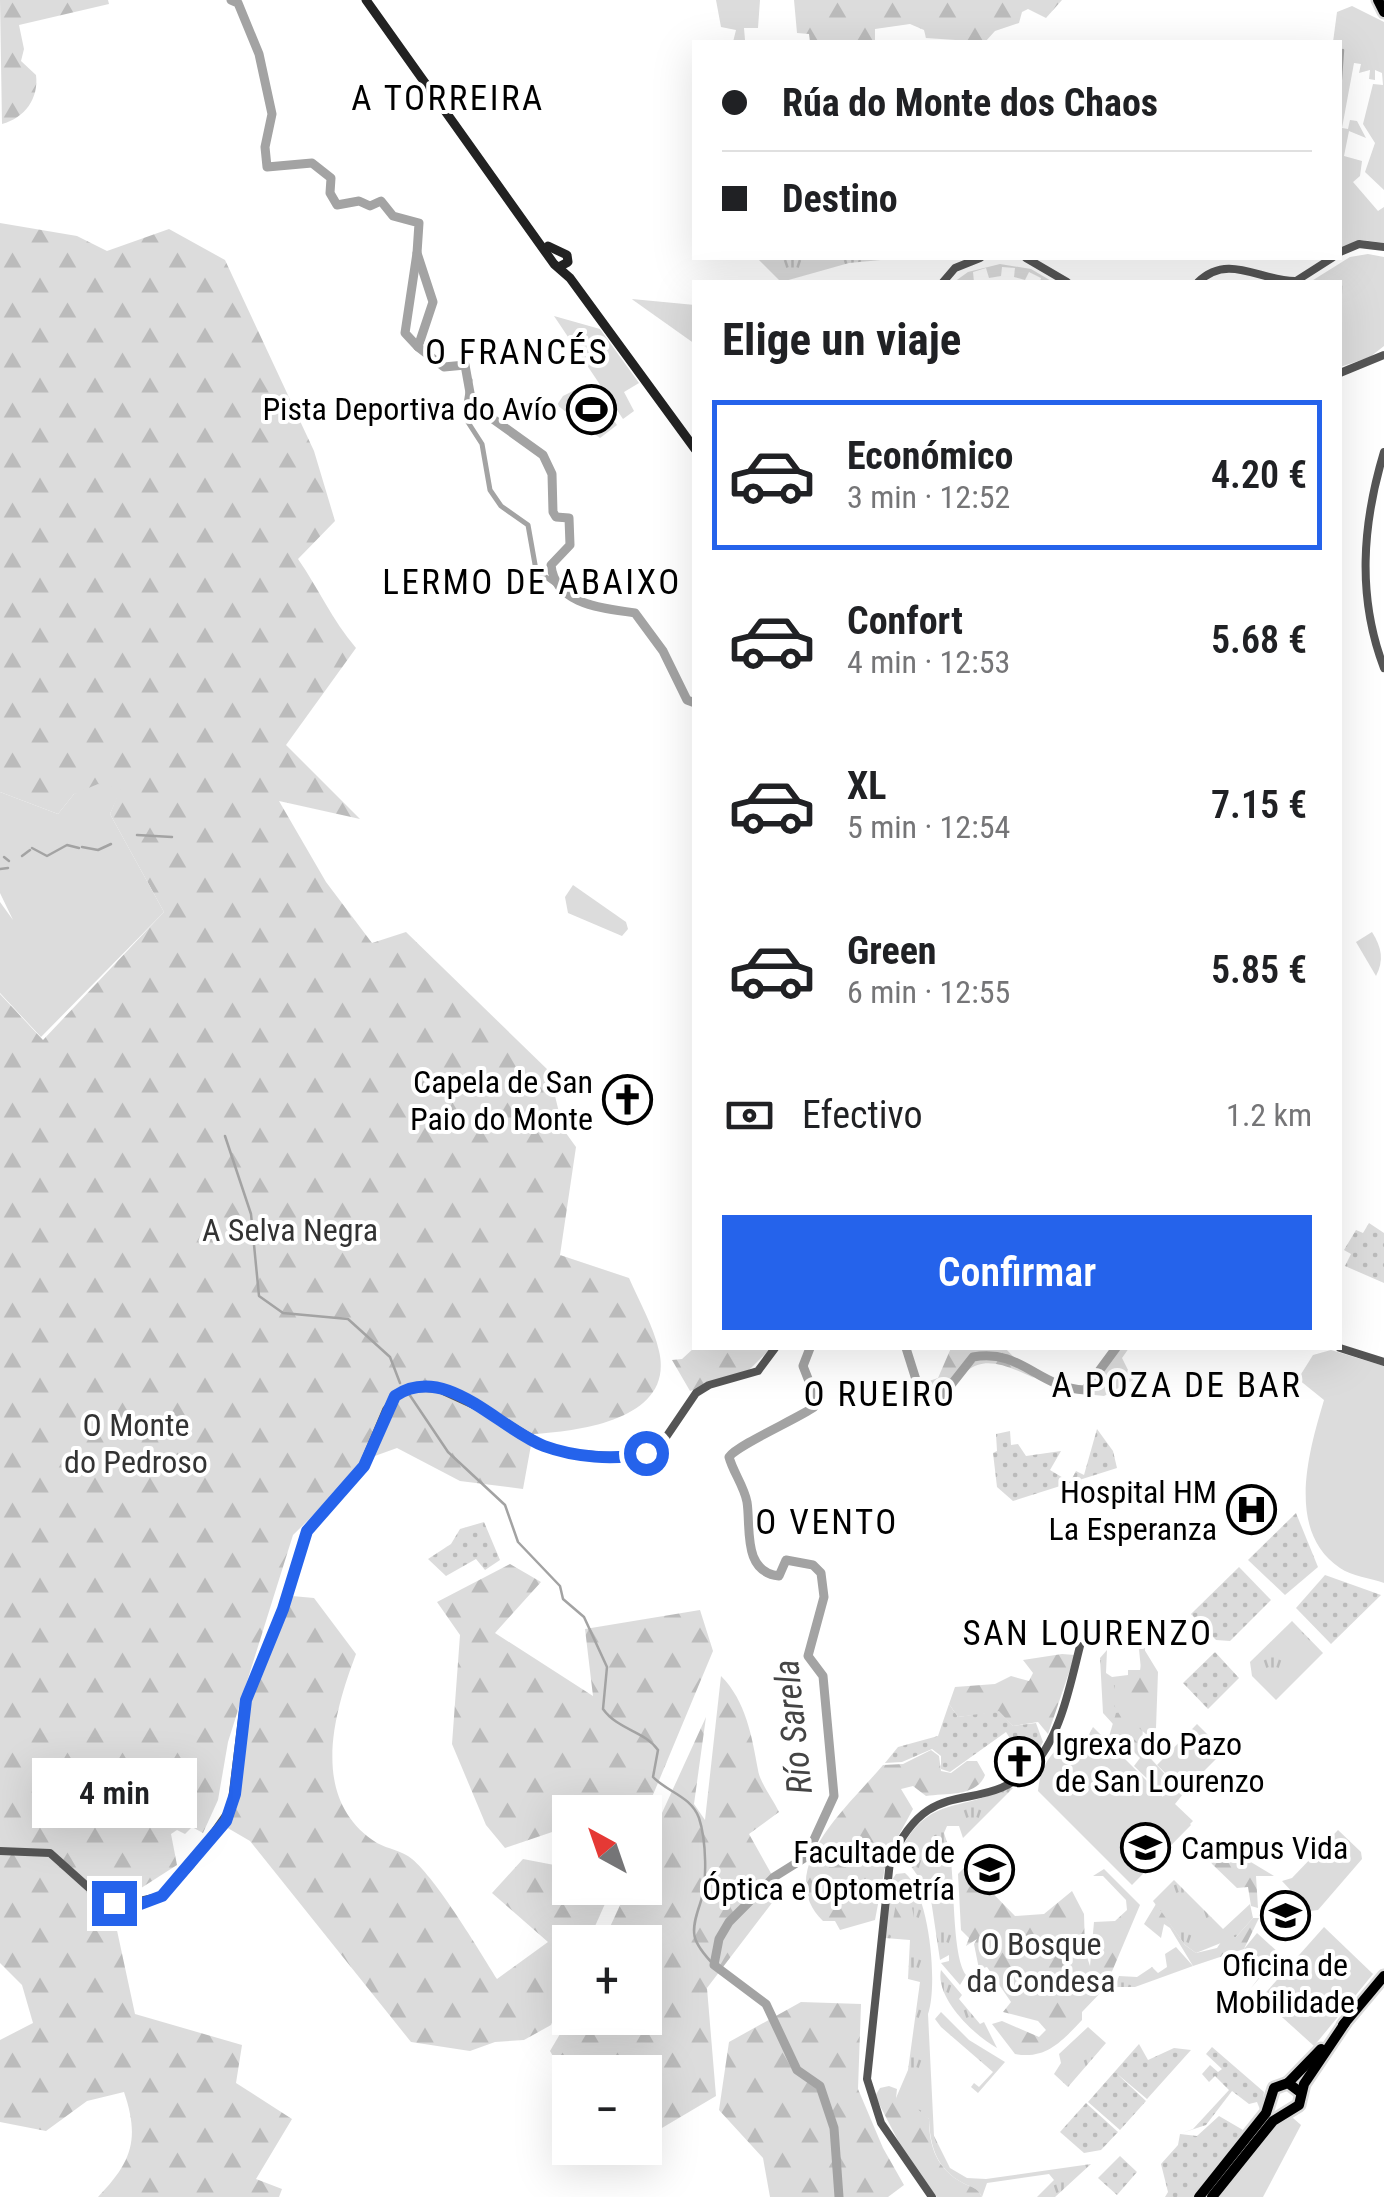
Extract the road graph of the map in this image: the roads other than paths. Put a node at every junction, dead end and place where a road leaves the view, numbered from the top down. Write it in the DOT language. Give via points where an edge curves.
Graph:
graph roads {
  1 [pos="366,0"];
  2 [pos="1378,0"];
  3 [pos="1384,12"];
  4 [pos="1384,246"];
  5 [pos="1342,251"];
  6 [pos="975,260"];
  7 [pos="1029,260"];
  8 [pos="1329,260"];
  9 [pos="945,280"];
  10 [pos="1064,280"];
  11 [pos="1201,280"];
  12 [pos="1291,280"];
  13 [pos="1298,280"];
  14 [pos="1383,355"];
  15 [pos="1342,372"];
  16 [pos="692,445"];
  17 [pos="1384,452"];
  18 [pos="1382,663"];
  19 [pos="1342,1349"];
  20 [pos="774,1350"];
  21 [pos="1384,1362"];
  22 [pos="1080,1646"];
  23 [pos="0,1851"];
  24 [pos="1384,1976"];
  25 [pos="1345,2023"];
  26 [pos="1288,2082"];
  27 [pos="1300,2092"];
  28 [pos="1270,2101"];
  29 [pos="1283,2113"];
  30 [pos="932,2197"];
  31 [pos="1199,2197"];
  32 [pos="1212,2197"];
  1 -- 16 [label="main road"];
  2 -- 3 [label="main road"];
  4 -- 5 [label="street"];
  6 -- 9 [label="street"];
  7 -- 10 [label="street"];
  8 -- 13 [label="street"];
  11 -- 12 [label="street" via="1224,267"];
  14 -- 15 [label="street"];
  17 -- 18 [label="street" via="1364,601"];
  19 -- 21 [label="street"];
  20 -- 23 [label="street" via="751,1375 696,1393 670,1438 646,1453 618,1458 566,1453 531,1440 456,1395 415,1386 392,1400 367,1460 307,1531 246,1700 229,1815 170,1889 138,1905 114,1903 50,1854"];
  22 -- 30 [label="street" via="1048,1744 1033,1766 985,1796 927,1808 890,1861 867,2079 881,2123"];
  24 -- 25 [label="main road"];
  25 -- 26 [label="main road"];
  25 -- 27 [label="main road"];
  26 -- 27 [label="main road"];
  26 -- 28 [label="main road" via="1274,2088"];
  27 -- 29 [label="main road" via="1296,2109"];
  28 -- 29 [label="main road"];
  28 -- 31 [label="main road"];
  29 -- 32 [label="main road"];
}
